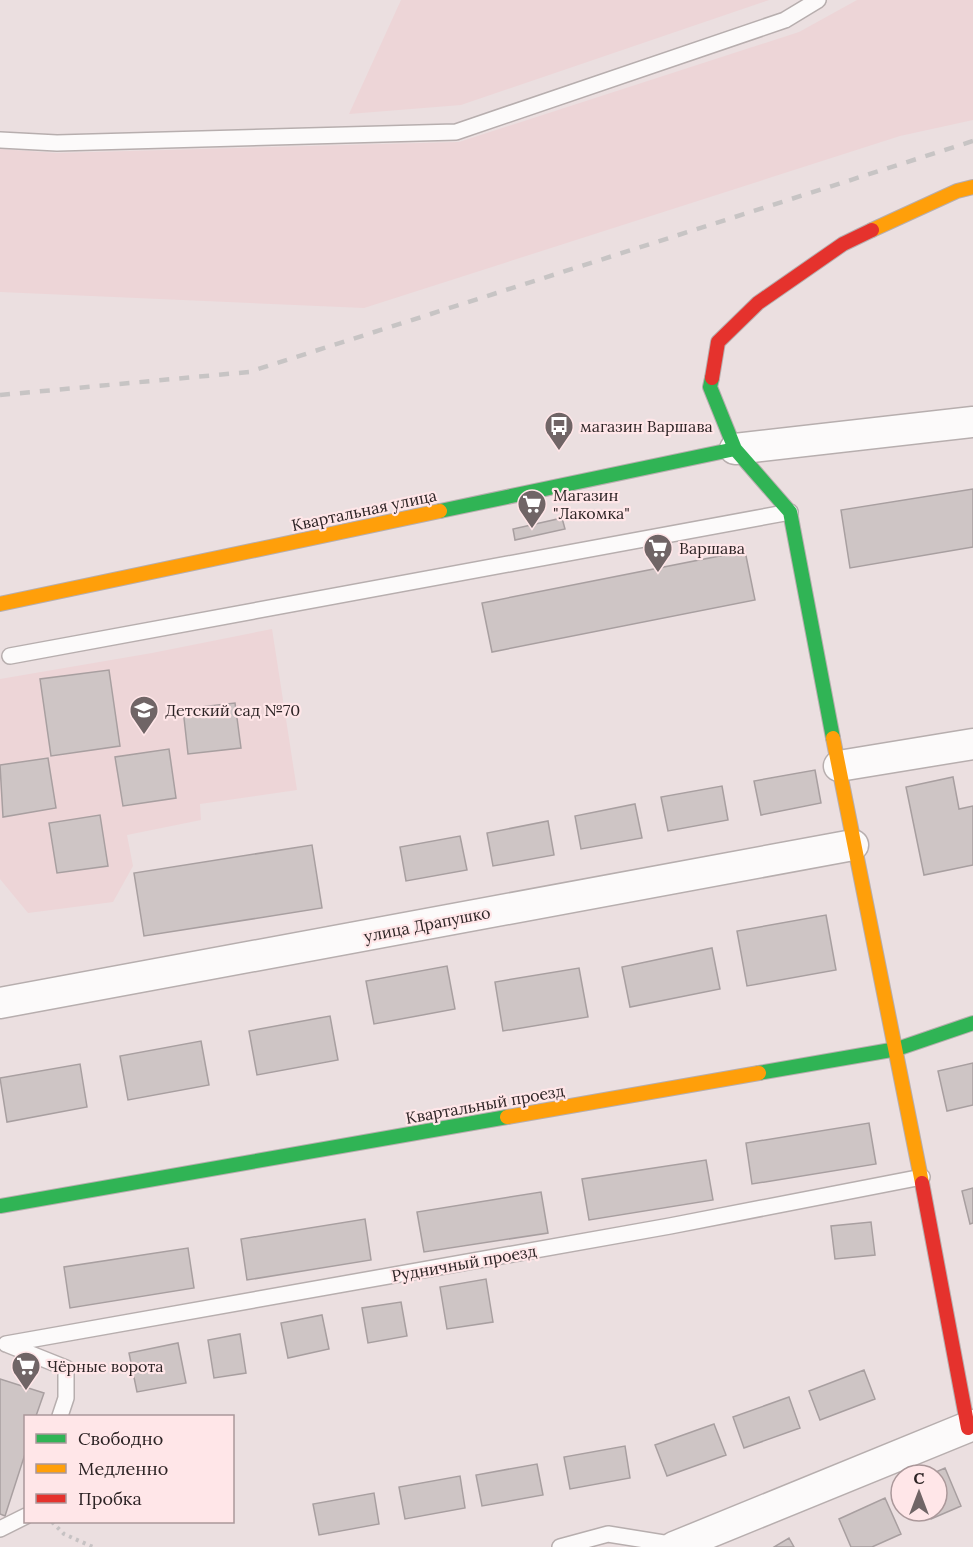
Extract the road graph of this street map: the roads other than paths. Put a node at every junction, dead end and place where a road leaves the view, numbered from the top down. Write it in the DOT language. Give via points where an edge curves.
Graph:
graph roads {
  1 [pos="818,0"];
  2 [pos="0,140"];
  3 [pos="973,187"];
  4 [pos="973,422"];
  5 [pos="735,449"];
  6 [pos="790,512"];
  7 [pos="0,604"];
  8 [pos="10,656"];
  9 [pos="973,744"];
  10 [pos="838,766"];
  11 [pos="853,845"];
  12 [pos="0,1003"];
  13 [pos="973,1023"];
  14 [pos="897,1049"];
  15 [pos="922,1177"];
  16 [pos="0,1206"];
  17 [pos="3,1345"];
  18 [pos="60,1415"];
  19 [pos="970,1427"];
  20 [pos="24,1517"];
  21 [pos="0,1529"];
  22 [pos="675,1546"];
  23 [pos="560,1547"];
  1 -- 2 [label="lane" via="785,20 456,132 57,143"];
  3 -- 5 [label="street" via="843,244 758,303 718,342 710,387"];
  4 -- 5 [label="street"];
  5 -- 6 [label="street"];
  5 -- 7 [label="street, Квартальная улица"];
  6 -- 8 [label="lane"];
  6 -- 10 [label="street"];
  9 -- 10 [label="street"];
  10 -- 11 [label="street"];
  11 -- 12 [label="street, улица Драпушко"];
  11 -- 14 [label="street"];
  13 -- 14 [label="street, Квартальный проезд"];
  14 -- 15 [label="street"];
  14 -- 16 [label="street, Квартальный проезд"];
  15 -- 17 [label="lane, Рудничный проезд"];
  15 -- 19 [label="street"];
  17 -- 18 [label="lane, Рудничный проезд" via="66,1368 66,1398"];
  19 -- 22 [label="street"];
  20 -- 21 [label="lane"];
  22 -- 23 [label="lane" via="608,1534"];
}
